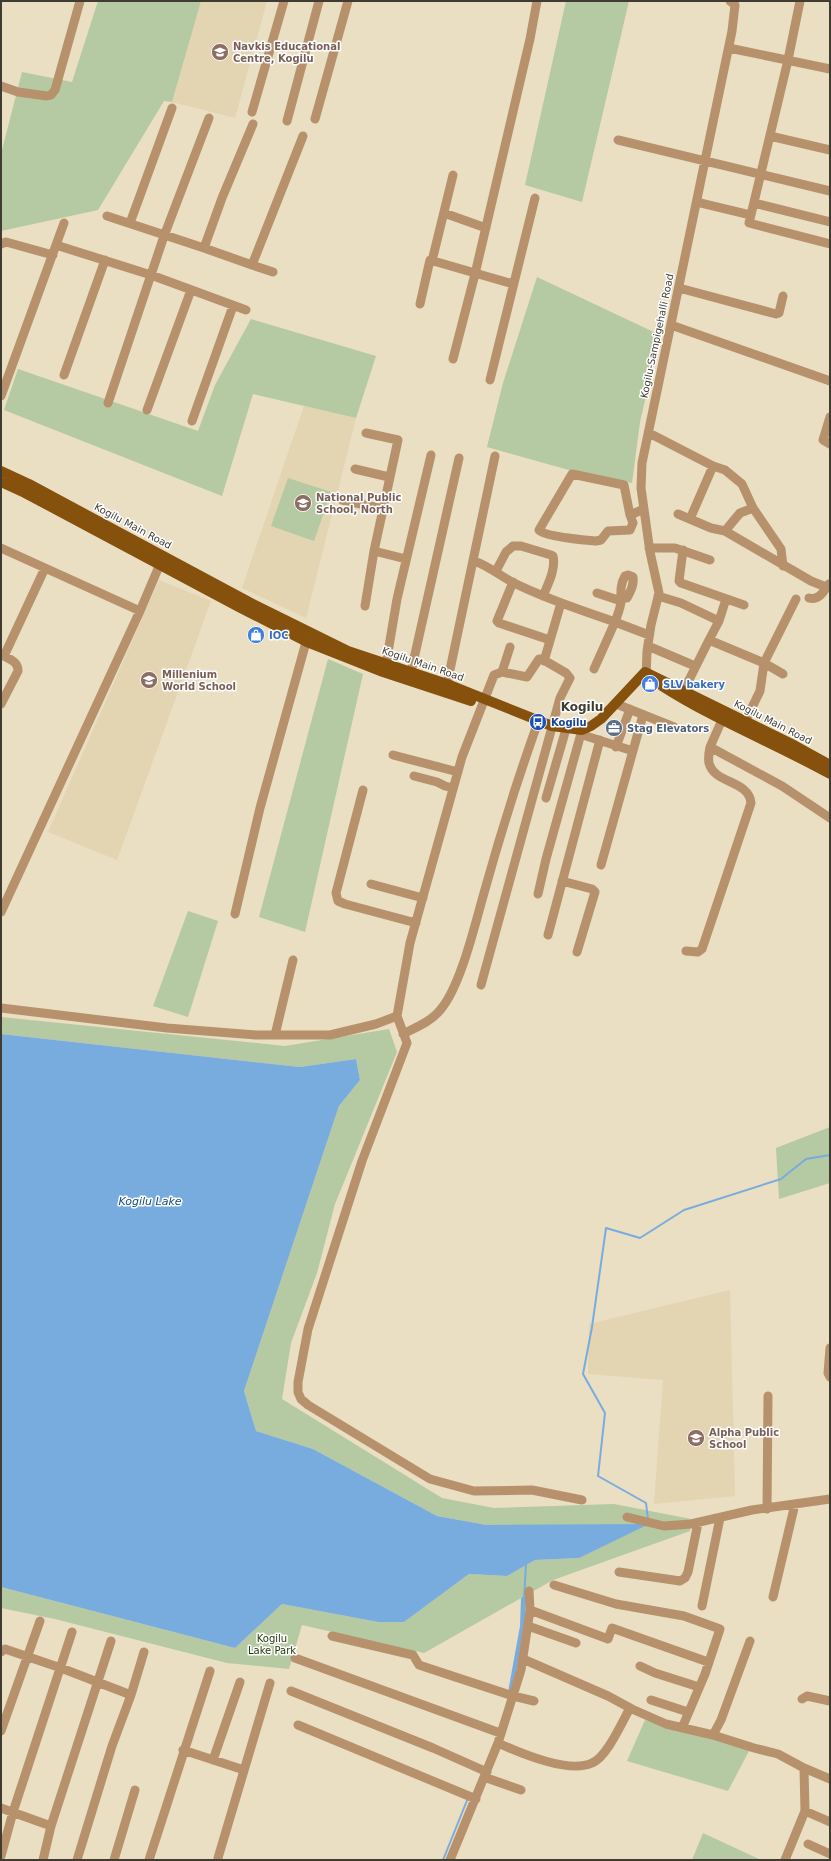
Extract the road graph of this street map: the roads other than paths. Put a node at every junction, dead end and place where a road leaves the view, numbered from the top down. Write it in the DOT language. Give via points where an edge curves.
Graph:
graph roads {
  1 [pos="80,1"];
  2 [pos="284,1"];
  3 [pos="319,1"];
  4 [pos="348,1"];
  5 [pos="538,1"];
  6 [pos="800,1"];
  7 [pos="735,2"];
  8 [pos="729,48"];
  9 [pos="788,60"];
  10 [pos="830,67"];
  11 [pos="1,86"];
  12 [pos="172,108"];
  13 [pos="252,112"];
  14 [pos="209,118"];
  15 [pos="315,119"];
  16 [pos="286,122"];
  17 [pos="253,124"];
  18 [pos="303,136"];
  19 [pos="770,136"];
  20 [pos="618,140"];
  21 [pos="830,150"];
  22 [pos="705,161"];
  23 [pos="761,173"];
  24 [pos="453,175"];
  25 [pos="830,191"];
  26 [pos="535,198"];
  27 [pos="697,202"];
  28 [pos="754,202"];
  29 [pos="444,213"];
  30 [pos="751,215"];
  31 [pos="107,216"];
  32 [pos="830,222"];
  33 [pos="64,223"];
  34 [pos="130,223"];
  35 [pos="486,228"];
  36 [pos="164,236"];
  37 [pos="1,244"];
  38 [pos="830,244"];
  39 [pos="56,245"];
  40 [pos="204,248"];
  41 [pos="53,255"];
  42 [pos="104,260"];
  43 [pos="432,261"];
  44 [pos="252,265"];
  45 [pos="272,272"];
  46 [pos="475,274"];
  47 [pos="151,275"];
  48 [pos="514,284"];
  49 [pos="679,288"];
  50 [pos="191,290"];
  51 [pos="783,296"];
  52 [pos="420,304"];
  53 [pos="233,306"];
  54 [pos="246,310"];
  55 [pos="671,325"];
  56 [pos="453,358"];
  57 [pos="64,375"];
  58 [pos="490,380"];
  59 [pos="830,381"];
  60 [pos="1,396"];
  61 [pos="108,403"];
  62 [pos="146,410"];
  63 [pos="830,417"];
  64 [pos="192,421"];
  65 [pos="366,433"];
  66 [pos="649,433"];
  67 [pos="830,444"];
  68 [pos="431,455"];
  69 [pos="495,456"];
  70 [pos="459,458"];
  71 [pos="713,466"];
  72 [pos="355,469"];
  73 [pos="1,471"];
  74 [pos="389,477"];
  75 [pos="1,482"];
  76 [pos="342,500"];
  77 [pos="754,508"];
  78 [pos="383,509"];
  79 [pos="644,509"];
  80 [pos="678,514"];
  81 [pos="630,515"];
  82 [pos="690,519"];
  83 [pos="725,531"];
  84 [pos="1,548"];
  85 [pos="649,548"];
  86 [pos="683,550"];
  87 [pos="374,551"];
  88 [pos="406,559"];
  89 [pos="710,560"];
  90 [pos="474,561"];
  91 [pos="160,564"];
  92 [pos="783,566"];
  93 [pos="45,568"];
  94 [pos="496,571"];
  95 [pos="513,582"];
  96 [pos="828,585"];
  97 [pos="597,593"];
  98 [pos="544,596"];
  99 [pos="658,596"];
  100 [pos="809,598"];
  101 [pos="726,599"];
  102 [pos="796,599"];
  103 [pos="561,603"];
  104 [pos="744,605"];
  105 [pos="365,606"];
  106 [pos="140,611"];
  107 [pos="719,621"];
  108 [pos="615,622"];
  109 [pos="309,631"];
  110 [pos="649,635"];
  111 [pos="550,640"];
  112 [pos="709,640"];
  113 [pos="307,642"];
  114 [pos="648,646"];
  115 [pos="510,647"];
  116 [pos="2,655"];
  117 [pos="544,661"];
  118 [pos="764,663"];
  119 [pos="386,664"];
  120 [pos="695,666"];
  121 [pos="594,669"];
  122 [pos="411,672"];
  123 [pos="502,672"];
  124 [pos="783,674"];
  125 [pos="645,675"];
  126 [pos="447,684"];
  127 [pos="684,690"];
  128 [pos="484,702"];
  129 [pos="1,704"];
  130 [pos="619,705"];
  131 [pos="704,706"];
  132 [pos="630,710"];
  133 [pos="644,715"];
  134 [pos="722,720"];
  135 [pos="746,722"];
  136 [pos="538,724"];
  137 [pos="674,727"];
  138 [pos="552,728"];
  139 [pos="565,730"];
  140 [pos="583,731"];
  141 [pos="600,740"];
  142 [pos="616,747"];
  143 [pos="710,747"];
  144 [pos="632,751"];
  145 [pos="392,755"];
  146 [pos="830,765"];
  147 [pos="458,772"];
  148 [pos="830,774"];
  149 [pos="414,776"];
  150 [pos="454,788"];
  151 [pos="363,790"];
  152 [pos="546,798"];
  153 [pos="830,818"];
  154 [pos="601,865"];
  155 [pos="562,881"];
  156 [pos="370,884"];
  157 [pos="538,894"];
  158 [pos="423,898"];
  159 [pos="1,912"];
  160 [pos="235,914"];
  161 [pos="416,923"];
  162 [pos="548,935"];
  163 [pos="686,951"];
  164 [pos="577,952"];
  165 [pos="293,960"];
  166 [pos="481,985"];
  167 [pos="1,1008"];
  168 [pos="397,1016"];
  169 [pos="403,1034"];
  170 [pos="275,1035"];
  171 [pos="830,1348"];
  172 [pos="830,1377"];
  173 [pos="768,1396"];
  174 [pos="830,1499"];
  175 [pos="582,1500"];
  176 [pos="795,1504"];
  177 [pos="767,1509"];
  178 [pos="628,1517"];
  179 [pos="720,1518"];
  180 [pos="698,1523"];
  181 [pos="619,1572"];
  182 [pos="554,1585"];
  183 [pos="529,1591"];
  184 [pos="774,1597"];
  185 [pos="702,1606"];
  186 [pos="530,1610"];
  187 [pos="40,1621"];
  188 [pos="528,1626"];
  189 [pos="72,1632"];
  190 [pos="332,1636"];
  191 [pos="110,1641"];
  192 [pos="750,1642"];
  193 [pos="576,1643"];
  194 [pos="1,1652"];
  195 [pos="144,1652"];
  196 [pos="28,1656"];
  197 [pos="295,1658"];
  198 [pos="522,1659"];
  199 [pos="708,1662"];
  200 [pos="640,1666"];
  201 [pos="62,1668"];
  202 [pos="210,1671"];
  203 [pos="240,1682"];
  204 [pos="97,1683"];
  205 [pos="270,1683"];
  206 [pos="699,1688"];
  207 [pos="291,1692"];
  208 [pos="131,1695"];
  209 [pos="513,1696"];
  210 [pos="802,1699"];
  211 [pos="651,1700"];
  212 [pos="534,1701"];
  213 [pos="830,1701"];
  214 [pos="630,1708"];
  215 [pos="688,1712"];
  216 [pos="298,1725"];
  217 [pos="682,1728"];
  218 [pos="1,1731"];
  219 [pos="500,1733"];
  220 [pos="713,1735"];
  221 [pos="498,1743"];
  222 [pos="183,1750"];
  223 [pos="213,1760"];
  224 [pos="804,1768"];
  225 [pos="244,1770"];
  226 [pos="486,1774"];
  227 [pos="830,1779"];
  228 [pos="135,1790"];
  229 [pos="521,1790"];
  230 [pos="476,1798"];
  231 [pos="1,1808"];
  232 [pos="805,1811"];
  233 [pos="13,1812"];
  234 [pos="830,1822"];
  235 [pos="51,1826"];
  236 [pos="808,1844"];
  237 [pos="830,1854"];
  238 [pos="1,1856"];
  239 [pos="218,1858"];
  240 [pos="43,1860"];
  241 [pos="78,1860"];
  242 [pos="114,1860"];
  243 [pos="149,1860"];
  244 [pos="450,1860"];
  245 [pos="785,1860"];
  1 -- 11 [label="street" via="55,90 51,95 18,92"];
  2 -- 13 [label="street"];
  3 -- 16 [label="street"];
  4 -- 15 [label="street"];
  5 -- 35 [label="street"];
  6 -- 9 [label="street"];
  7 -- 8 [label="street, Kogilu-Sampigehalli Road"];
  8 -- 9 [label="street"];
  8 -- 22 [label="street, Kogilu-Sampigehalli Road"];
  9 -- 10 [label="street"];
  9 -- 19 [label="street"];
  12 -- 34 [label="street"];
  14 -- 36 [label="street"];
  17 -- 40 [label="street"];
  18 -- 44 [label="street"];
  19 -- 21 [label="street"];
  19 -- 23 [label="street"];
  20 -- 22 [label="street"];
  22 -- 23 [label="street"];
  22 -- 27 [label="street, Kogilu-Sampigehalli Road"];
  23 -- 25 [label="street"];
  23 -- 28 [label="street"];
  24 -- 29 [label="street"];
  26 -- 48 [label="street"];
  27 -- 30 [label="street"];
  27 -- 49 [label="street, Kogilu-Sampigehalli Road"];
  28 -- 30 [label="street"];
  28 -- 32 [label="street"];
  29 -- 35 [label="street"];
  29 -- 43 [label="street"];
  30 -- 38 [label="street" via="749,223"];
  31 -- 34 [label="street"];
  33 -- 39 [label="street"];
  34 -- 36 [label="street"];
  35 -- 46 [label="street"];
  36 -- 40 [label="street"];
  36 -- 47 [label="street"];
  37 -- 41 [label="street" via="6,242"];
  39 -- 41 [label="street"];
  39 -- 42 [label="street"];
  40 -- 44 [label="street"];
  41 -- 60 [label="street"];
  42 -- 47 [label="street"];
  42 -- 57 [label="street"];
  43 -- 46 [label="street"];
  43 -- 52 [label="street" via="430,260"];
  44 -- 45 [label="street"];
  46 -- 48 [label="street"];
  46 -- 56 [label="street"];
  47 -- 50 [label="street"];
  47 -- 61 [label="street"];
  48 -- 58 [label="street"];
  49 -- 51 [label="street" via="776,314 779,313"];
  49 -- 55 [label="street, Kogilu-Sampigehalli Road"];
  50 -- 53 [label="street"];
  50 -- 62 [label="street"];
  53 -- 54 [label="street"];
  53 -- 64 [label="street"];
  55 -- 59 [label="street"];
  55 -- 66 [label="street, Kogilu-Sampigehalli Road"];
  63 -- 67 [label="street" via="823,440"];
  65 -- 74 [label="street" via="398,440"];
  66 -- 71 [label="street"];
  66 -- 79 [label="street, Kogilu-Sampigehalli Road" via="642,463 641,488"];
  68 -- 88 [label="street"];
  69 -- 90 [label="street"];
  70 -- 122 [label="street"];
  71 -- 77 [label="street" via="725,470 742,484"];
  71 -- 82 [label="street"];
  72 -- 74 [label="street"];
  73 -- 109 [label="main road, Kogilu Main Road"];
  74 -- 78 [label="street"];
  75 -- 91 [label="main road, Kogilu Main Road" via="25,492"];
  76 -- 78 [label="street"];
  77 -- 83 [label="street" via="740,513"];
  77 -- 92 [label="street" via="781,549"];
  78 -- 87 [label="street"];
  79 -- 81 [label="street"];
  79 -- 85 [label="street, Kogilu-Sampigehalli Road"];
  80 -- 82 [label="street"];
  81 -- 81 [label="street" via="633,524 630,530 608,530 601,540 596,541 539,530 572,474 624,486"];
  82 -- 83 [label="street" via="710,528"];
  83 -- 92 [label="street"];
  84 -- 93 [label="street"];
  85 -- 86 [label="street"];
  85 -- 99 [label="street, Kogilu-Sampigehalli Road"];
  86 -- 89 [label="street"];
  86 -- 101 [label="street" via="679,581"];
  87 -- 88 [label="street"];
  87 -- 105 [label="street"];
  88 -- 119 [label="street"];
  90 -- 94 [label="street"];
  90 -- 126 [label="street"];
  91 -- 106 [label="street"];
  91 -- 113 [label="main road, Kogilu Main Road"];
  92 -- 96 [label="street" via="811,581"];
  93 -- 106 [label="street"];
  93 -- 116 [label="street"];
  94 -- 95 [label="street"];
  94 -- 98 [label="street" via="506,552 513,546 553,556 553,567"];
  95 -- 98 [label="street"];
  95 -- 111 [label="street" via="497,621"];
  96 -- 100 [label="street" via="819,597"];
  97 -- 108 [label="street" via="621,600"];
  98 -- 103 [label="street"];
  99 -- 107 [label="street" via="681,603"];
  99 -- 110 [label="street, Kogilu-Sampigehalli Road"];
  101 -- 104 [label="street"];
  101 -- 107 [label="street"];
  102 -- 118 [label="street"];
  103 -- 108 [label="street"];
  103 -- 111 [label="street"];
  106 -- 159 [label="street"];
  107 -- 112 [label="street"];
  108 -- 110 [label="street"];
  108 -- 121 [label="street"];
  109 -- 113 [label="street"];
  109 -- 119 [label="main road, Kogilu Main Road" via="348,651"];
  110 -- 114 [label="street, Kogilu-Sampigehalli Road"];
  111 -- 117 [label="street"];
  112 -- 118 [label="street"];
  112 -- 120 [label="street"];
  113 -- 128 [label="main road, Kogilu Main Road" via="383,672"];
  113 -- 160 [label="street" via="260,808"];
  114 -- 120 [label="street"];
  114 -- 125 [label="street, Kogilu-Sampigehalli Road"];
  115 -- 123 [label="street"];
  116 -- 129 [label="street" via="15,662 18,671"];
  117 -- 123 [label="street" via="539,659 527,677"];
  117 -- 138 [label="street" via="570,678 560,698"];
  118 -- 124 [label="street"];
  118 -- 135 [label="street" via="760,690"];
  119 -- 122 [label="main road, Kogilu Main Road"];
  120 -- 127 [label="street"];
  122 -- 126 [label="main road, Kogilu Main Road"];
  123 -- 128 [label="street" via="494,675"];
  125 -- 127 [label="main road, Kogilu Main Road"];
  125 -- 130 [label="main road"];
  125 -- 131 [label="main road, Kogilu Main Road"];
  125 -- 140 [label="main road" via="601,719"];
  126 -- 128 [label="main road, Kogilu Main Road"];
  127 -- 131 [label="main road, Kogilu Main Road"];
  128 -- 136 [label="main road, Kogilu Main Road"];
  128 -- 147 [label="street"];
  130 -- 132 [label="street"];
  130 -- 140 [label="main road" via="598,726"];
  131 -- 134 [label="main road, Kogilu Main Road"];
  131 -- 135 [label="main road, Kogilu Main Road"];
  132 -- 133 [label="street"];
  132 -- 142 [label="street"];
  133 -- 137 [label="street"];
  133 -- 144 [label="street"];
  134 -- 143 [label="street"];
  134 -- 148 [label="main road, Kogilu Main Road"];
  135 -- 146 [label="main road, Kogilu Main Road"];
  136 -- 138 [label="main road, Kogilu Main Road"];
  136 -- 169 [label="street" via="516,784 470,941 451,994 434,1018"];
  138 -- 139 [label="main road, Kogilu Main Road"];
  138 -- 166 [label="street"];
  139 -- 140 [label="main road, Kogilu Main Road"];
  139 -- 152 [label="street"];
  140 -- 141 [label="street" via="586,736"];
  140 -- 157 [label="street"];
  141 -- 142 [label="street"];
  141 -- 155 [label="street"];
  142 -- 144 [label="street"];
  143 -- 153 [label="street" via="782,786"];
  143 -- 163 [label="street" via="708,761 711,768 718,775 745,790 750,796 751,803 702,948 698,952"];
  144 -- 154 [label="street"];
  145 -- 147 [label="street"];
  147 -- 150 [label="street"];
  149 -- 150 [label="street"];
  150 -- 158 [label="street"];
  151 -- 161 [label="street" via="336,898 345,904"];
  155 -- 162 [label="street"];
  155 -- 164 [label="street" via="592,889 594,892"];
  156 -- 158 [label="street"];
  158 -- 161 [label="street"];
  161 -- 168 [label="street" via="410,942"];
  165 -- 170 [label="street"];
  167 -- 170 [label="street" via="166,1028"];
  168 -- 169 [label="street"];
  168 -- 170 [label="street" via="330,1035"];
  169 -- 175 [label="street" via="407,1043 362,1161 308,1329 298,1382 300,1398 430,1479 474,1491 532,1490"];
  171 -- 172 [label="street"];
  173 -- 177 [label="street"];
  174 -- 176 [label="street"];
  176 -- 177 [label="street"];
  176 -- 184 [label="street"];
  177 -- 179 [label="street"];
  178 -- 180 [label="street" via="664,1526"];
  179 -- 180 [label="street"];
  179 -- 185 [label="street"];
  180 -- 181 [label="street" via="685,1578 680,1581"];
  182 -- 199 [label="street" via="616,1604 684,1616 720,1629"];
  183 -- 186 [label="street"];
  186 -- 188 [label="street"];
  186 -- 199 [label="street" via="608,1639 612,1628"];
  187 -- 196 [label="street"];
  188 -- 193 [label="street"];
  188 -- 198 [label="street"];
  189 -- 201 [label="street"];
  190 -- 209 [label="street" via="413,1655 419,1665"];
  191 -- 204 [label="street"];
  192 -- 220 [label="street"];
  194 -- 196 [label="street" via="5,1649"];
  195 -- 208 [label="street"];
  196 -- 201 [label="street"];
  196 -- 218 [label="street"];
  197 -- 219 [label="street"];
  198 -- 209 [label="street"];
  198 -- 214 [label="street"];
  199 -- 206 [label="street"];
  200 -- 206 [label="street"];
  201 -- 204 [label="street"];
  201 -- 233 [label="street"];
  202 -- 222 [label="street"];
  203 -- 223 [label="street"];
  204 -- 208 [label="street"];
  204 -- 235 [label="street"];
  205 -- 225 [label="street"];
  206 -- 215 [label="street"];
  207 -- 226 [label="street" via="433,1748"];
  208 -- 241 [label="street" via="112,1746"];
  209 -- 212 [label="street"];
  209 -- 219 [label="street"];
  210 -- 213 [label="street" via="807,1696"];
  211 -- 215 [label="street"];
  214 -- 217 [label="street" via="666,1724"];
  214 -- 221 [label="street" via="609,1746 593,1763 572,1765 532,1758"];
  215 -- 217 [label="street"];
  216 -- 230 [label="street"];
  217 -- 220 [label="street"];
  219 -- 221 [label="street"];
  220 -- 224 [label="street" via="778,1754"];
  221 -- 226 [label="street"];
  222 -- 223 [label="street"];
  222 -- 243 [label="street"];
  223 -- 225 [label="street"];
  224 -- 227 [label="street"];
  224 -- 232 [label="street"];
  225 -- 239 [label="street"];
  226 -- 229 [label="street"];
  226 -- 230 [label="street"];
  228 -- 242 [label="street"];
  230 -- 244 [label="street"];
  231 -- 233 [label="street"];
  232 -- 234 [label="street"];
  232 -- 245 [label="street"];
  233 -- 235 [label="street"];
  233 -- 238 [label="street"];
  235 -- 240 [label="street"];
  236 -- 237 [label="street"];
}
